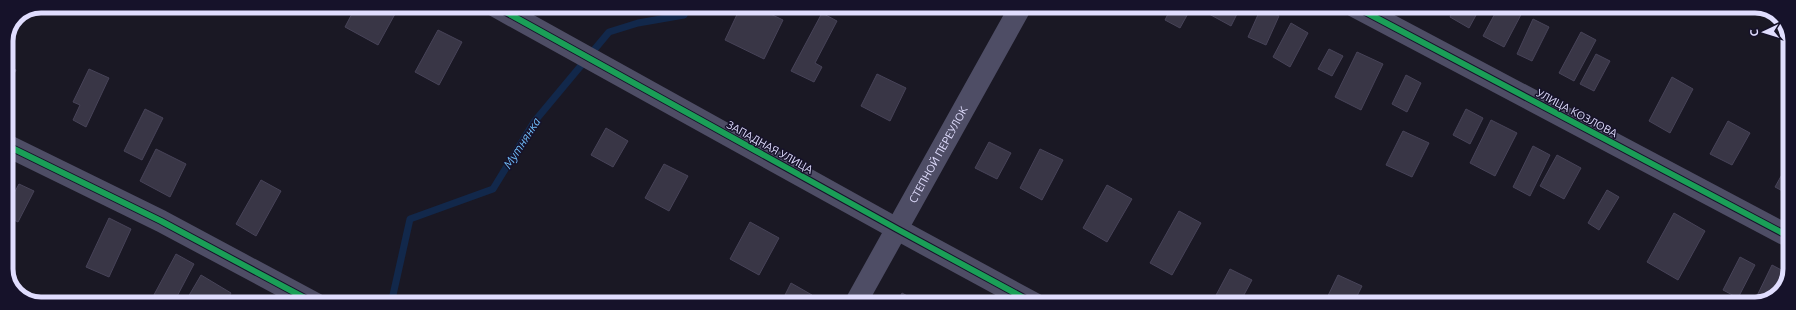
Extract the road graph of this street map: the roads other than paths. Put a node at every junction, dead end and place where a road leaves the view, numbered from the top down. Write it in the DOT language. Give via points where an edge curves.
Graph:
graph roads {
  1 [pos="508,13"];
  2 [pos="1017,13"];
  3 [pos="1367,13"];
  4 [pos="13,148"];
  5 [pos="897,229"];
  6 [pos="1783,233"];
  7 [pos="303,297"];
  8 [pos="859,297"];
  9 [pos="1022,297"];
  1 -- 5 [label="street, ЗАПАДНАЯ УЛИЦА"];
  2 -- 5 [label="street, СТЕПНОЙ ПЕРЕУЛОК"];
  3 -- 6 [label="street, УЛИЦА КОЗЛОВА"];
  4 -- 7 [label="street" via="161,222"];
  5 -- 8 [label="street, СТЕПНОЙ ПЕРЕУЛОК"];
  5 -- 9 [label="street, ЗАПАДНАЯ УЛИЦА"];
}
